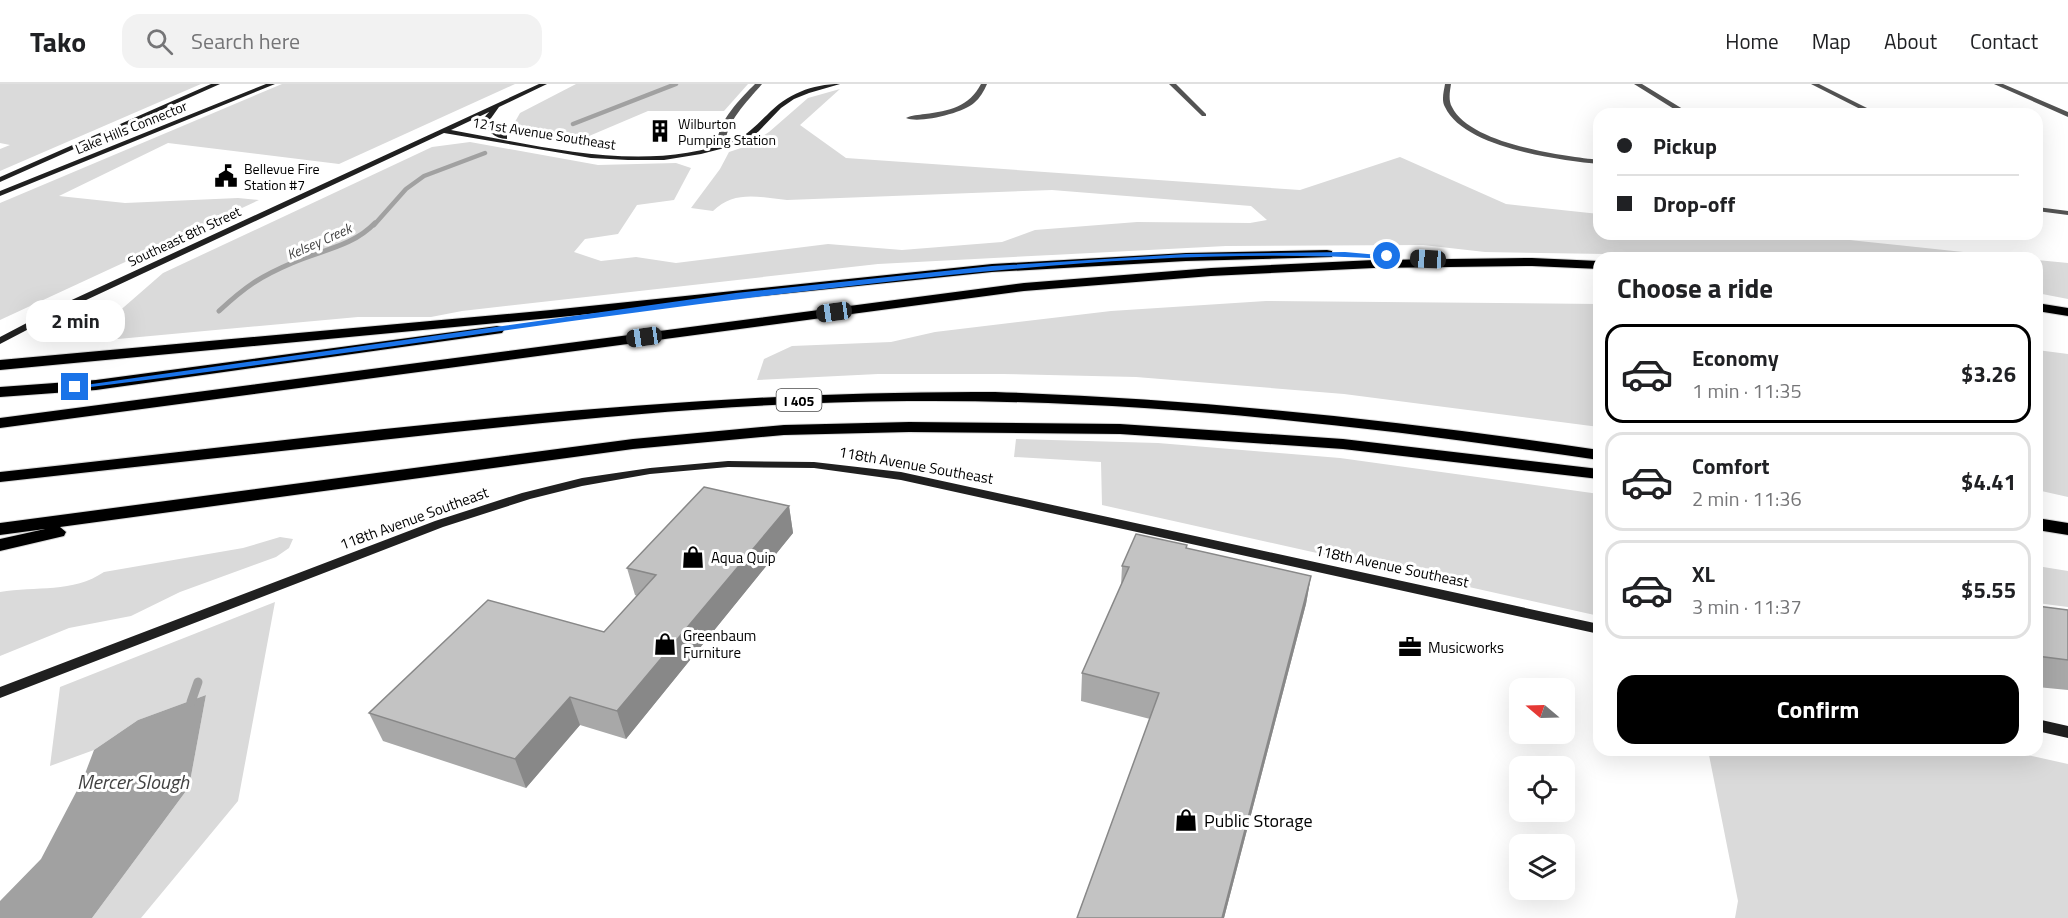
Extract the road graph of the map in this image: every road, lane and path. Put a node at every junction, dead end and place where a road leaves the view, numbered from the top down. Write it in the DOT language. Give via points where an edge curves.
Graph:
graph roads {
  1 [pos="217,84"];
  2 [pos="272,84"];
  3 [pos="544,84"];
  4 [pos="759,84"];
  5 [pos="837,84"];
  6 [pos="984,84"];
  7 [pos="1172,84"];
  8 [pos="1448,84"];
  9 [pos="1637,84"];
  10 [pos="1814,84"];
  11 [pos="1997,84"];
  12 [pos="499,105"];
  13 [pos="1677,108"];
  14 [pos="1863,108"];
  15 [pos="1204,115"];
  16 [pos="2068,115"];
  17 [pos="910,118"];
  18 [pos="443,131"];
  19 [pos="516,142"];
  20 [pos="721,147"];
  21 [pos="1593,161"];
  22 [pos="0,180"];
  23 [pos="0,195"];
  24 [pos="2043,210"];
  25 [pos="2068,213"];
  26 [pos="1491,262"];
  27 [pos="1593,265"];
  28 [pos="736,296"];
  29 [pos="2043,308"];
  30 [pos="2068,312"];
  31 [pos="0,341"];
  32 [pos="0,364"];
  33 [pos="0,392"];
  34 [pos="0,423"];
  35 [pos="1593,454"];
  36 [pos="1593,473"];
  37 [pos="0,477"];
  38 [pos="231,497"];
  39 [pos="2043,525"];
  40 [pos="0,529"];
  41 [pos="2068,529"];
  42 [pos="0,545"];
  43 [pos="1593,628"];
  44 [pos="0,693"];
  45 [pos="2043,726"];
  46 [pos="2068,732"];
  1 -- 22 [label="street, Lake Hills Connector"];
  2 -- 23 [label="street, Lake Hills Connector"];
  3 -- 12 [label="street, Southeast 8th Street"];
  4 -- 20 [label="street" via="730,117 720,139"];
  5 -- 20 [label="street, 121st Avenue Southeast" via="793,97 749,135"];
  6 -- 17 [label="street" via="979,98 968,106"];
  7 -- 15 [label="street"];
  8 -- 21 [label="street" via="1448,108 1454,117 1478,133 1532,152"];
  9 -- 13 [label="street"];
  10 -- 14 [label="street"];
  11 -- 16 [label="street"];
  12 -- 18 [label="street, Southeast 8th Street"];
  12 -- 19 [label="street" via="485,121 487,127"];
  18 -- 19 [label="street, 121st Avenue Southeast"];
  18 -- 31 [label="street, Southeast 8th Street" via="66,306"];
  19 -- 20 [label="street, 121st Avenue Southeast" via="596,157 632,159"];
  24 -- 25 [label="street"];
  26 -- 27 [label="highway"];
  26 -- 28 [label="highway" via="1345,254 1175,257 992,268"];
  26 -- 34 [label="highway" via="1211,272 1024,287"];
  28 -- 32 [label="highway"];
  28 -- 33 [label="highway" via="273,362"];
  29 -- 30 [label="highway"];
  35 -- 37 [label="highway, I 405" via="1316,417 1169,404 909,396 679,406 560,416"];
  36 -- 38 [label="highway" via="1242,435 1120,429 909,427 784,430 691,438"];
  38 -- 40 [label="highway"];
  38 -- 42 [label="highway"];
  39 -- 41 [label="highway"];
  43 -- 44 [label="street, 118th Avenue Southeast" via="901,476 814,465 728,464 613,476 487,508"];
  45 -- 46 [label="street"];
}
